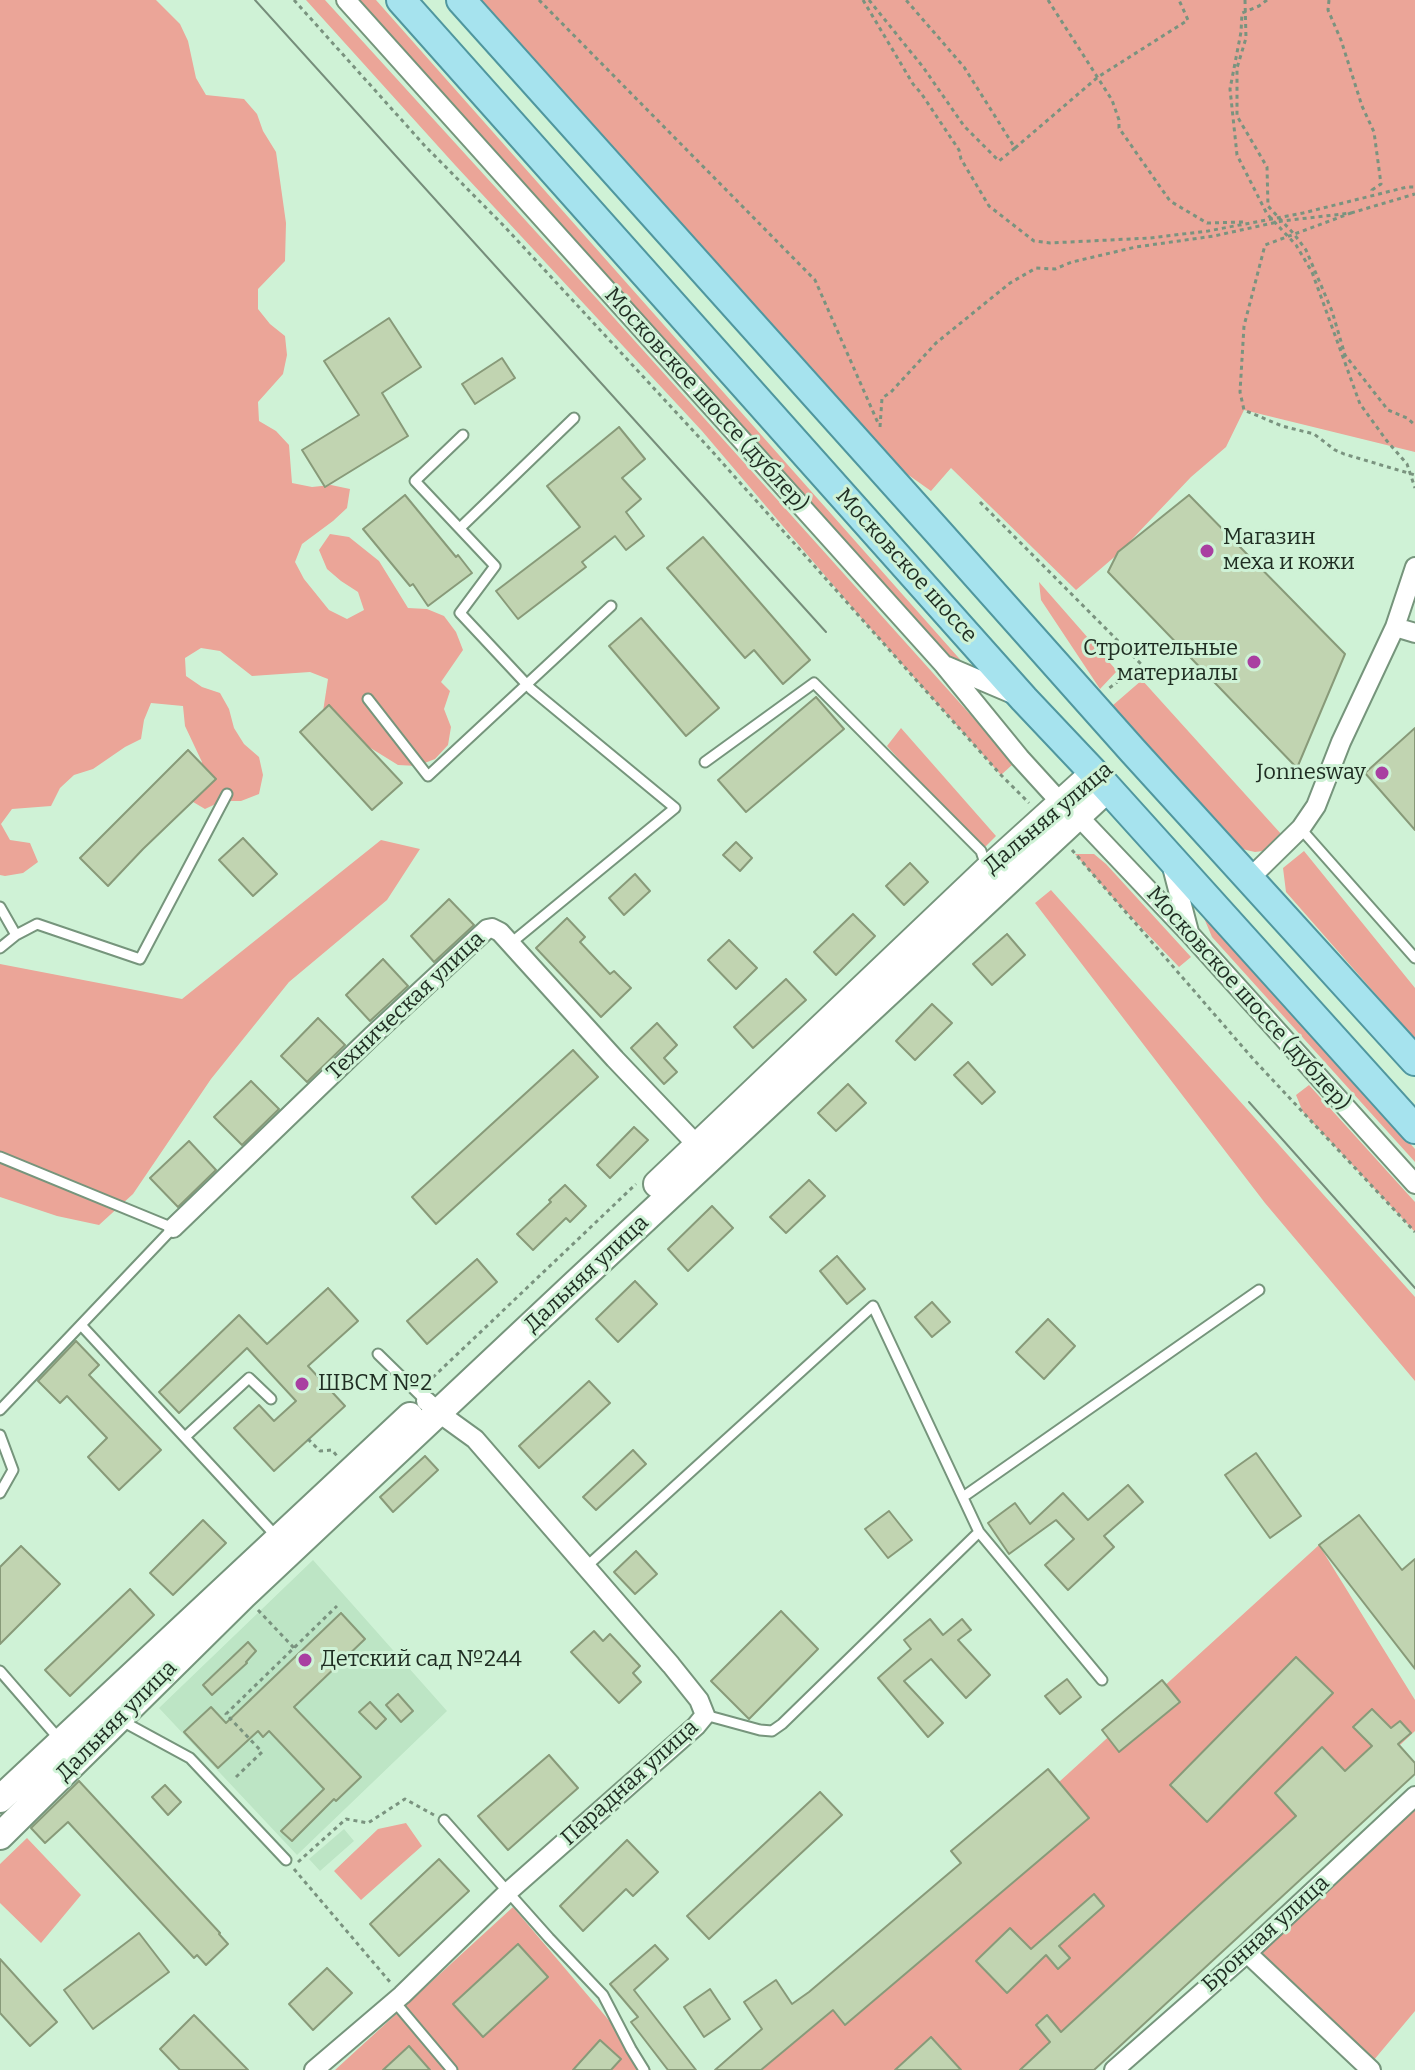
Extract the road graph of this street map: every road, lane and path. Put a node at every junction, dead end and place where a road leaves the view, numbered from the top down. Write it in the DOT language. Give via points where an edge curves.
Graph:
graph roads {
  1 [pos="294,0"];
  2 [pos="346,0"];
  3 [pos="401,0"];
  4 [pos="461,0"];
  5 [pos="539,0"];
  6 [pos="866,0"];
  7 [pos="906,0"];
  8 [pos="1048,0"];
  9 [pos="1179,0"];
  10 [pos="1245,0"];
  11 [pos="1267,0"];
  12 [pos="1329,0"];
  13 [pos="1245,12"];
  14 [pos="1098,77"];
  15 [pos="1015,148"];
  16 [pos="1415,187"];
  17 [pos="1415,194"];
  18 [pos="1377,195"];
  19 [pos="1351,213"];
  20 [pos="1278,217"];
  21 [pos="1273,220"];
  22 [pos="1282,221"];
  23 [pos="1255,222"];
  24 [pos="1294,234"];
  25 [pos="1287,237"];
  26 [pos="574,418"];
  27 [pos="1415,425"];
  28 [pos="463,435"];
  29 [pos="1413,474"];
  30 [pos="1415,488"];
  31 [pos="980,502"];
  32 [pos="460,528"];
  33 [pos="1415,567"];
  34 [pos="611,606"];
  35 [pos="1395,627"];
  36 [pos="1415,633"];
  37 [pos="944,665"];
  38 [pos="527,684"];
  39 [pos="1108,689"];
  40 [pos="368,699"];
  41 [pos="1024,699"];
  42 [pos="1133,751"];
  43 [pos="705,762"];
  44 [pos="1101,781"];
  45 [pos="227,794"];
  46 [pos="1061,818"];
  47 [pos="1301,828"];
  48 [pos="1170,857"];
  49 [pos="988,869"];
  50 [pos="1249,879"];
  51 [pos="0,907"];
  52 [pos="1189,933"];
  53 [pos="16,935"];
  54 [pos="511,943"];
  55 [pos="0,948"];
  56 [pos="1415,958"];
  57 [pos="1415,1061"];
  58 [pos="1415,1129"];
  59 [pos="698,1146"];
  60 [pos="0,1157"];
  61 [pos="643,1178"];
  62 [pos="1415,1184"];
  63 [pos="173,1228"];
  64 [pos="1415,1232"];
  65 [pos="1259,1290"];
  66 [pos="81,1325"];
  67 [pos="378,1354"];
  68 [pos="271,1399"];
  69 [pos="427,1402"];
  70 [pos="0,1410"];
  71 [pos="0,1435"];
  72 [pos="185,1437"];
  73 [pos="308,1439"];
  74 [pos="342,1462"];
  75 [pos="4,1476"];
  76 [pos="0,1493"];
  77 [pos="963,1497"];
  78 [pos="979,1532"];
  79 [pos="278,1538"];
  80 [pos="586,1567"];
  81 [pos="252,1604"];
  82 [pos="337,1606"];
  83 [pos="294,1648"];
  84 [pos="0,1671"];
  85 [pos="1102,1680"];
  86 [pos="705,1715"];
  87 [pos="120,1718"];
  88 [pos="62,1742"];
  89 [pos="236,1777"];
  90 [pos="1415,1796"];
  91 [pos="0,1799"];
  92 [pos="444,1820"];
  93 [pos="0,1836"];
  94 [pos="286,1860"];
  95 [pos="508,1892"];
  96 [pos="1247,1953"];
  97 [pos="398,1998"];
  98 [pos="1368,2069"];
  99 [pos="314,2070"];
  100 [pos="452,2070"];
  101 [pos="644,2070"];
  102 [pos="1114,2070"];
  1 -- 46 [label="path" via="710,449 1001,775"];
  2 -- 37 [label="street, Московское шоссе (дублер)"];
  3 -- 41 [label="main road, Московское шоссе"];
  4 -- 42 [label="main road, Московское шоссе"];
  5 -- 21 [label="path" via="815,280 880,427 882,398 936,343 1036,268 1055,269"];
  6 -- 15 [label="path" via="964,126 999,161"];
  6 -- 23 [label="path" via="989,206 1034,241 1150,238"];
  7 -- 15 [label="path" via="964,67"];
  8 -- 14 [label="path"];
  9 -- 14 [label="path" via="1188,20"];
  10 -- 13 [label="path"];
  11 -- 13 [label="path"];
  12 -- 18 [label="path" via="1328,10 1374,132 1381,184 1372,193"];
  13 -- 20 [label="path" via="1237,116 1267,167 1268,206"];
  13 -- 21 [label="path" via="1230,89 1237,155"];
  14 -- 15 [label="path"];
  14 -- 23 [label="path" via="1112,100 1119,128 1170,201 1207,223"];
  16 -- 18 [label="path"];
  17 -- 19 [label="path"];
  18 -- 20 [label="path"];
  19 -- 22 [label="path"];
  19 -- 24 [label="path"];
  20 -- 21 [label="path"];
  20 -- 22 [label="path"];
  21 -- 22 [label="path"];
  21 -- 23 [label="path"];
  21 -- 25 [label="path"];
  22 -- 24 [label="path"];
  24 -- 25 [label="path"];
  24 -- 27 [label="path" via="1332,311 1345,355 1388,410"];
  25 -- 29 [label="path" via="1312,272 1360,404"];
  25 -- 29 [label="path" via="1265,245 1250,301 1240,392 1244,410 1314,434 1344,454"];
  26 -- 32 [label="lane"];
  28 -- 32 [label="lane" via="415,481"];
  29 -- 30 [label="path"];
  31 -- 39 [label="path" via="1141,664"];
  32 -- 38 [label="lane" via="495,566 460,613"];
  33 -- 35 [label="street"];
  34 -- 38 [label="lane"];
  35 -- 36 [label="street"];
  35 -- 47 [label="street" via="1316,806"];
  37 -- 41 [label="street"];
  37 -- 46 [label="street, Московское шоссе (дублер)"];
  38 -- 40 [label="lane" via="428,776"];
  38 -- 54 [label="lane" via="675,808"];
  41 -- 44 [label="main road, Московское шоссе"];
  42 -- 44 [label="main road, Дальняя улица"];
  42 -- 50 [label="main road, Московское шоссе"];
  43 -- 49 [label="lane" via="814,683 981,851"];
  44 -- 46 [label="main road, Дальняя улица"];
  44 -- 48 [label="main road, Московское шоссе"];
  45 -- 53 [label="lane" via="140,959 37,924"];
  46 -- 49 [label="main road, Дальняя улица"];
  46 -- 52 [label="street, Московское шоссе (дублер)"];
  46 -- 64 [label="path" via="1254,1060"];
  46 -- 69 [label="main road, Дальняя улица"];
  47 -- 50 [label="street"];
  47 -- 56 [label="lane"];
  48 -- 52 [label="street"];
  48 -- 58 [label="main road, Московское шоссе"];
  49 -- 59 [label="main road, Дальняя улица"];
  50 -- 57 [label="main road, Московское шоссе"];
  51 -- 53 [label="lane"];
  52 -- 62 [label="street, Московское шоссе (дублер)"];
  53 -- 55 [label="lane"];
  54 -- 59 [label="street, Техническая улица"];
  54 -- 63 [label="street, Техническая улица" via="497,929 487,929"];
  59 -- 69 [label="main road, Дальняя улица"];
  60 -- 63 [label="lane"];
  61 -- 69 [label="path"];
  63 -- 66 [label="lane"];
  65 -- 77 [label="lane"];
  66 -- 70 [label="lane"];
  66 -- 72 [label="lane"];
  67 -- 69 [label="lane"];
  68 -- 72 [label="lane" via="249,1378"];
  69 -- 79 [label="main road, Дальняя улица"];
  69 -- 80 [label="street, Парадная улица" via="475,1439"];
  69 -- 87 [label="main road, Дальняя улица"];
  71 -- 75 [label="lane" via="13,1470"];
  72 -- 79 [label="lane"];
  73 -- 74 [label="path" via="320,1451 332,1450"];
  75 -- 76 [label="lane"];
  77 -- 78 [label="lane"];
  77 -- 80 [label="lane" via="873,1306"];
  78 -- 85 [label="lane"];
  78 -- 86 [label="lane" via="772,1731"];
  79 -- 88 [label="main road, Дальняя улица"];
  80 -- 86 [label="street, Парадная улица" via="680,1676"];
  81 -- 83 [label="path"];
  82 -- 83 [label="path"];
  83 -- 89 [label="path" via="226,1714 262,1752"];
  84 -- 88 [label="lane"];
  86 -- 95 [label="street, Парадная улица"];
  87 -- 93 [label="main road, Дальняя улица"];
  87 -- 94 [label="lane" via="190,1758"];
  88 -- 91 [label="main road, Дальняя улица"];
  90 -- 96 [label="street, Бронная улица"];
  92 -- 94 [label="path" via="405,1799 368,1823 346,1819 299,1862"];
  92 -- 95 [label="lane"];
  94 -- 97 [label="path"];
  95 -- 97 [label="street, Парадная улица"];
  95 -- 101 [label="lane" via="603,1995"];
  96 -- 98 [label="street"];
  96 -- 102 [label="street, Бронная улица"];
  97 -- 99 [label="street, Парадная улица"];
  97 -- 100 [label="lane"];
}
